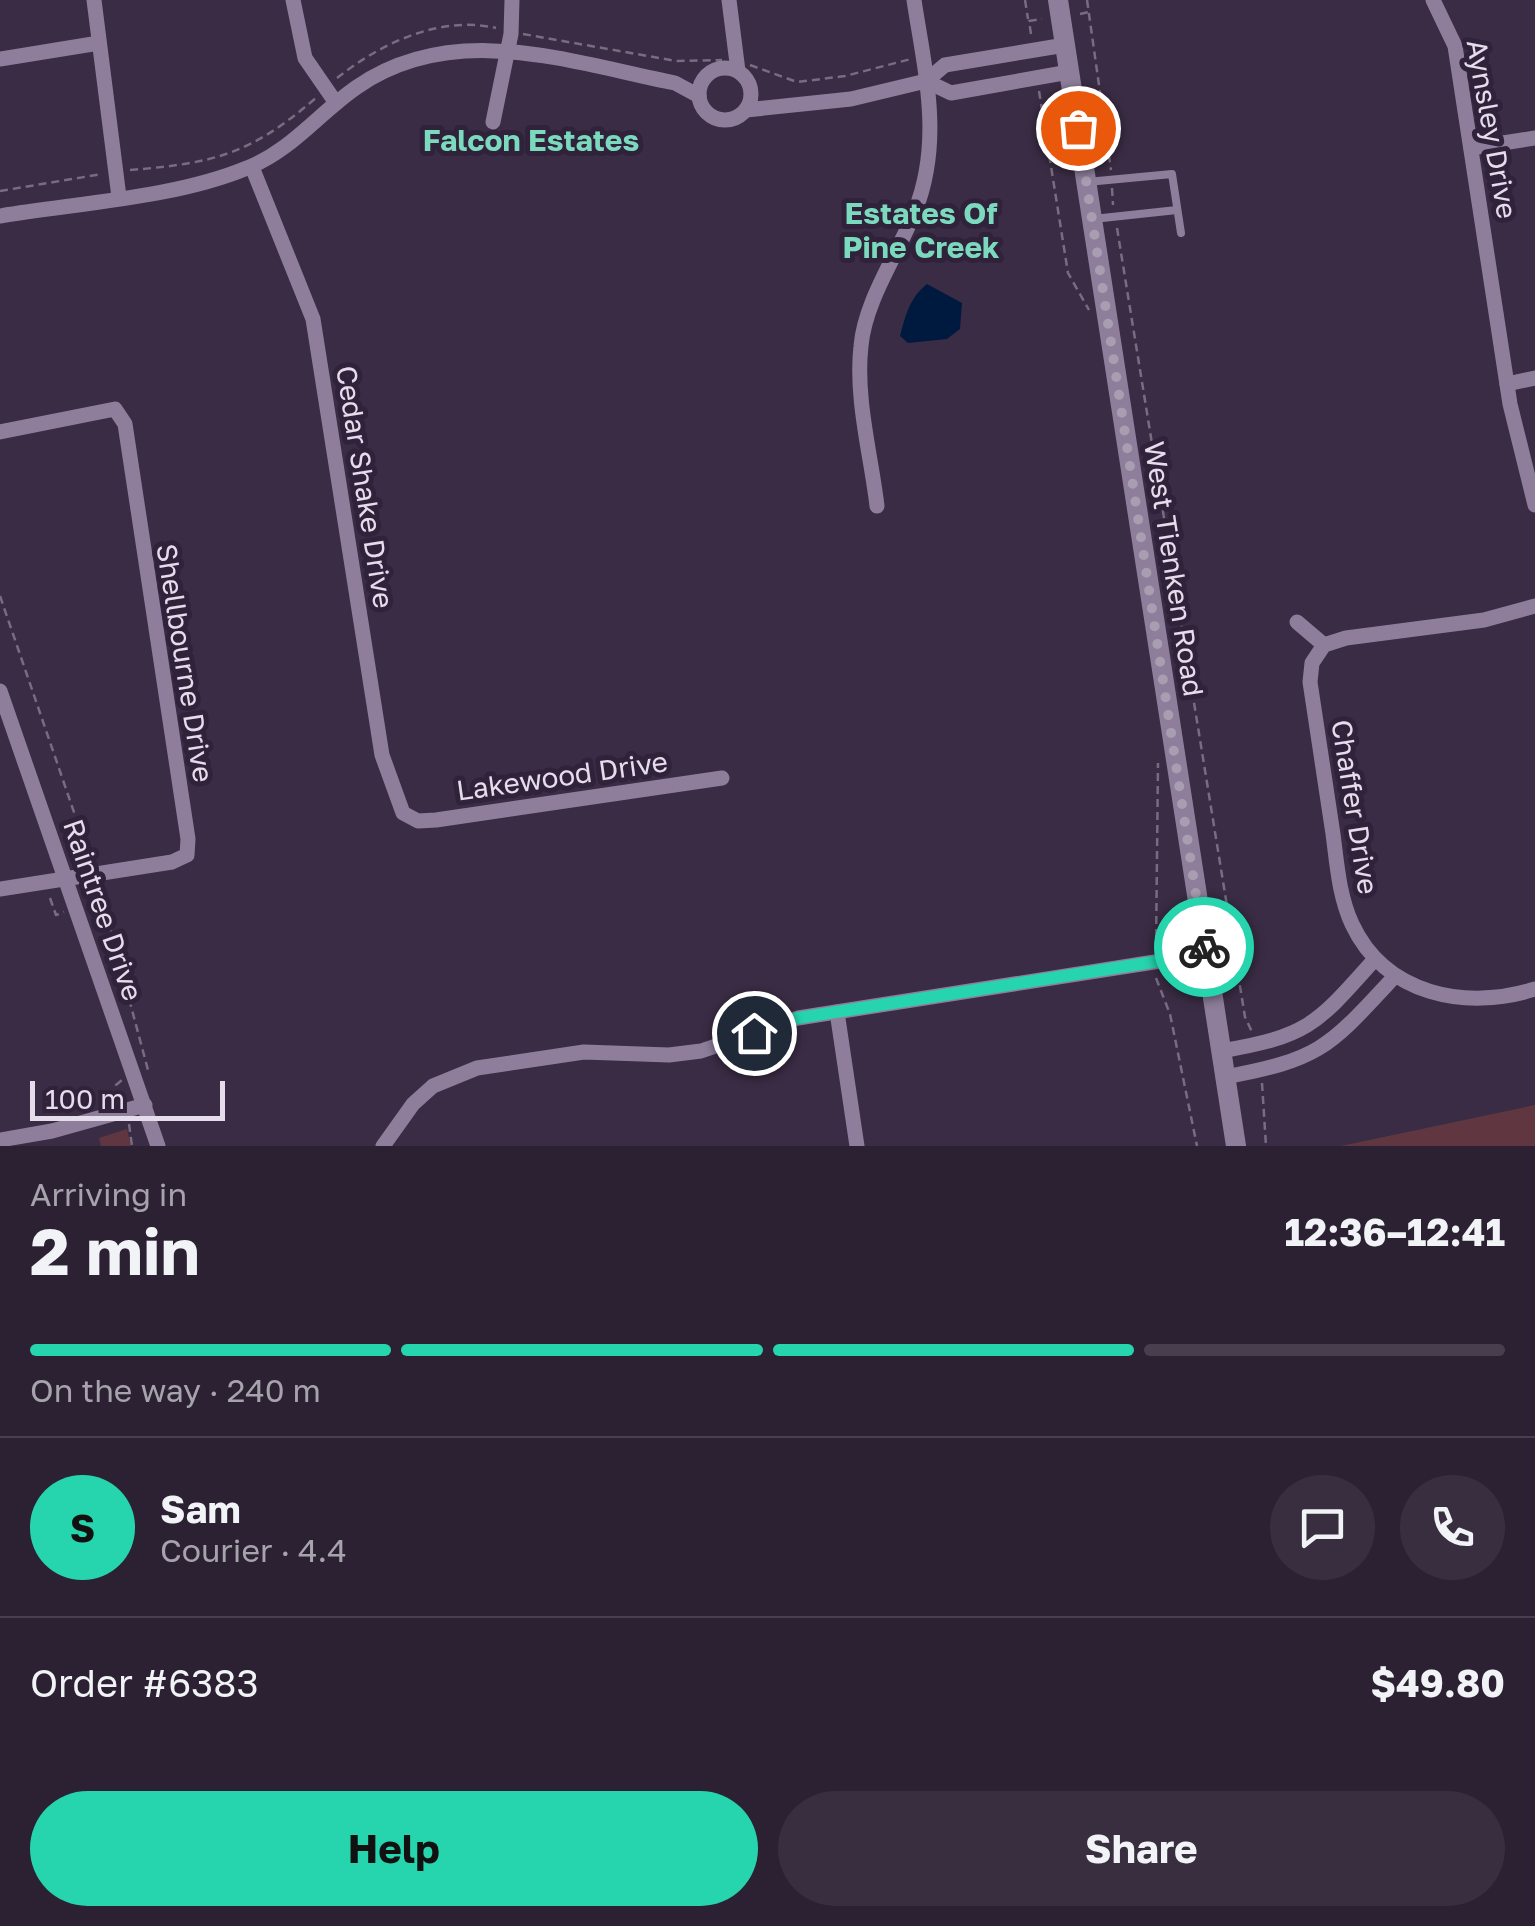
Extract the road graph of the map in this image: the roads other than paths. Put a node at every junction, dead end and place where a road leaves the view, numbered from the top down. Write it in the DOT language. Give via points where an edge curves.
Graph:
graph roads {
  1 [pos="94,0"];
  2 [pos="293,0"];
  3 [pos="512,0"];
  4 [pos="730,0"];
  5 [pos="914,0"];
  6 [pos="1433,0"];
  7 [pos="1060,9"];
  8 [pos="99,43"];
  9 [pos="1065,45"];
  10 [pos="734,48"];
  11 [pos="506,50"];
  12 [pos="0,59"];
  13 [pos="742,67"];
  14 [pos="721,68"];
  15 [pos="1070,72"];
  16 [pos="704,78"];
  17 [pos="926,81"];
  18 [pos="674,83"];
  19 [pos="751,88"];
  20 [pos="699,96"];
  21 [pos="336,103"];
  22 [pos="782,104"];
  23 [pos="746,110"];
  24 [pos="492,122"];
  25 [pos="1535,138"];
  26 [pos="1472,148"];
  27 [pos="252,166"];
  28 [pos="1087,182"];
  29 [pos="119,196"];
  30 [pos="1177,210"];
  31 [pos="0,216"];
  32 [pos="1092,219"];
  33 [pos="1180,234"];
  34 [pos="1535,378"];
  35 [pos="1507,384"];
  36 [pos="0,432"];
  37 [pos="1535,505"];
  38 [pos="877,506"];
  39 [pos="1535,606"];
  40 [pos="1297,622"];
  41 [pos="1324,646"];
  42 [pos="0,691"];
  43 [pos="722,778"];
  44 [pos="410,817"];
  45 [pos="66,879"];
  46 [pos="0,889"];
  47 [pos="1204,954"];
  48 [pos="1385,967"];
  49 [pos="1535,990"];
  50 [pos="837,1012"];
  51 [pos="1322,1019"];
  52 [pos="1338,1038"];
  53 [pos="1221,1051"];
  54 [pos="1225,1077"];
  55 [pos="145,1105"];
  56 [pos="0,1140"];
  57 [pos="158,1146"];
  58 [pos="383,1146"];
  59 [pos="857,1146"];
  60 [pos="1236,1146"];
  1 -- 8 [label="street"];
  2 -- 21 [label="street" via="305,58"];
  3 -- 11 [label="street"];
  4 -- 10 [label="street"];
  5 -- 17 [label="street"];
  6 -- 26 [label="street, Aynsley Drive" via="1455,46"];
  7 -- 9 [label="street, West Tienken Road"];
  8 -- 12 [label="street"];
  8 -- 29 [label="street"];
  9 -- 15 [label="street, West Tienken Road"];
  9 -- 17 [label="street" via="945,65"];
  10 -- 13 [label="street"];
  10 -- 14 [label="street"];
  11 -- 18 [label="street"];
  11 -- 21 [label="street" via="418,57 377,74"];
  11 -- 24 [label="street"];
  13 -- 14 [label="street"];
  13 -- 19 [label="street"];
  14 -- 16 [label="street"];
  15 -- 17 [label="street" via="951,93"];
  15 -- 28 [label="street, West Tienken Road"];
  16 -- 18 [label="street"];
  16 -- 20 [label="street"];
  17 -- 22 [label="street" via="850,99"];
  17 -- 38 [label="street" via="933,127 929,169 861,342"];
  18 -- 20 [label="street"];
  19 -- 22 [label="street"];
  19 -- 23 [label="street"];
  20 -- 23 [label="street" via="714,117 731,119"];
  21 -- 27 [label="street"];
  22 -- 23 [label="street"];
  25 -- 26 [label="street"];
  26 -- 35 [label="street, Aynsley Drive"];
  27 -- 29 [label="street"];
  27 -- 44 [label="street, Cedar Shake Drive" via="313,320 382,754 395,800"];
  28 -- 30 [label="lane" via="1172,174"];
  28 -- 32 [label="street, West Tienken Road"];
  29 -- 31 [label="street"];
  30 -- 32 [label="lane"];
  30 -- 33 [label="lane"];
  32 -- 47 [label="street, West Tienken Road"];
  34 -- 35 [label="street"];
  35 -- 37 [label="street, Aynsley Drive"];
  36 -- 45 [label="street, Shellbourne Drive" via="115,409 124,424 188,839 187,854 172,862"];
  39 -- 41 [label="street"];
  40 -- 41 [label="street"];
  41 -- 48 [label="street, Chaffer Drive" via="1312,663 1310,682 1342,892 1353,927"];
  42 -- 45 [label="street, Raintree Drive"];
  43 -- 44 [label="street, Lakewood Drive" via="436,820"];
  45 -- 46 [label="street, Shellbourne Drive"];
  45 -- 55 [label="street, Raintree Drive"];
  47 -- 50 [label="street"];
  47 -- 53 [label="street, West Tienken Road"];
  48 -- 49 [label="street" via="1450,998 1494,1000"];
  48 -- 51 [label="street"];
  48 -- 52 [label="street"];
  50 -- 58 [label="street" via="669,1056 584,1052 477,1068 433,1086"];
  50 -- 59 [label="street"];
  51 -- 52 [label="street"];
  51 -- 53 [label="street"];
  52 -- 54 [label="street" via="1310,1056"];
  53 -- 54 [label="street, West Tienken Road"];
  54 -- 60 [label="street, West Tienken Road"];
  55 -- 56 [label="street"];
  55 -- 57 [label="street, Raintree Drive"];
}
